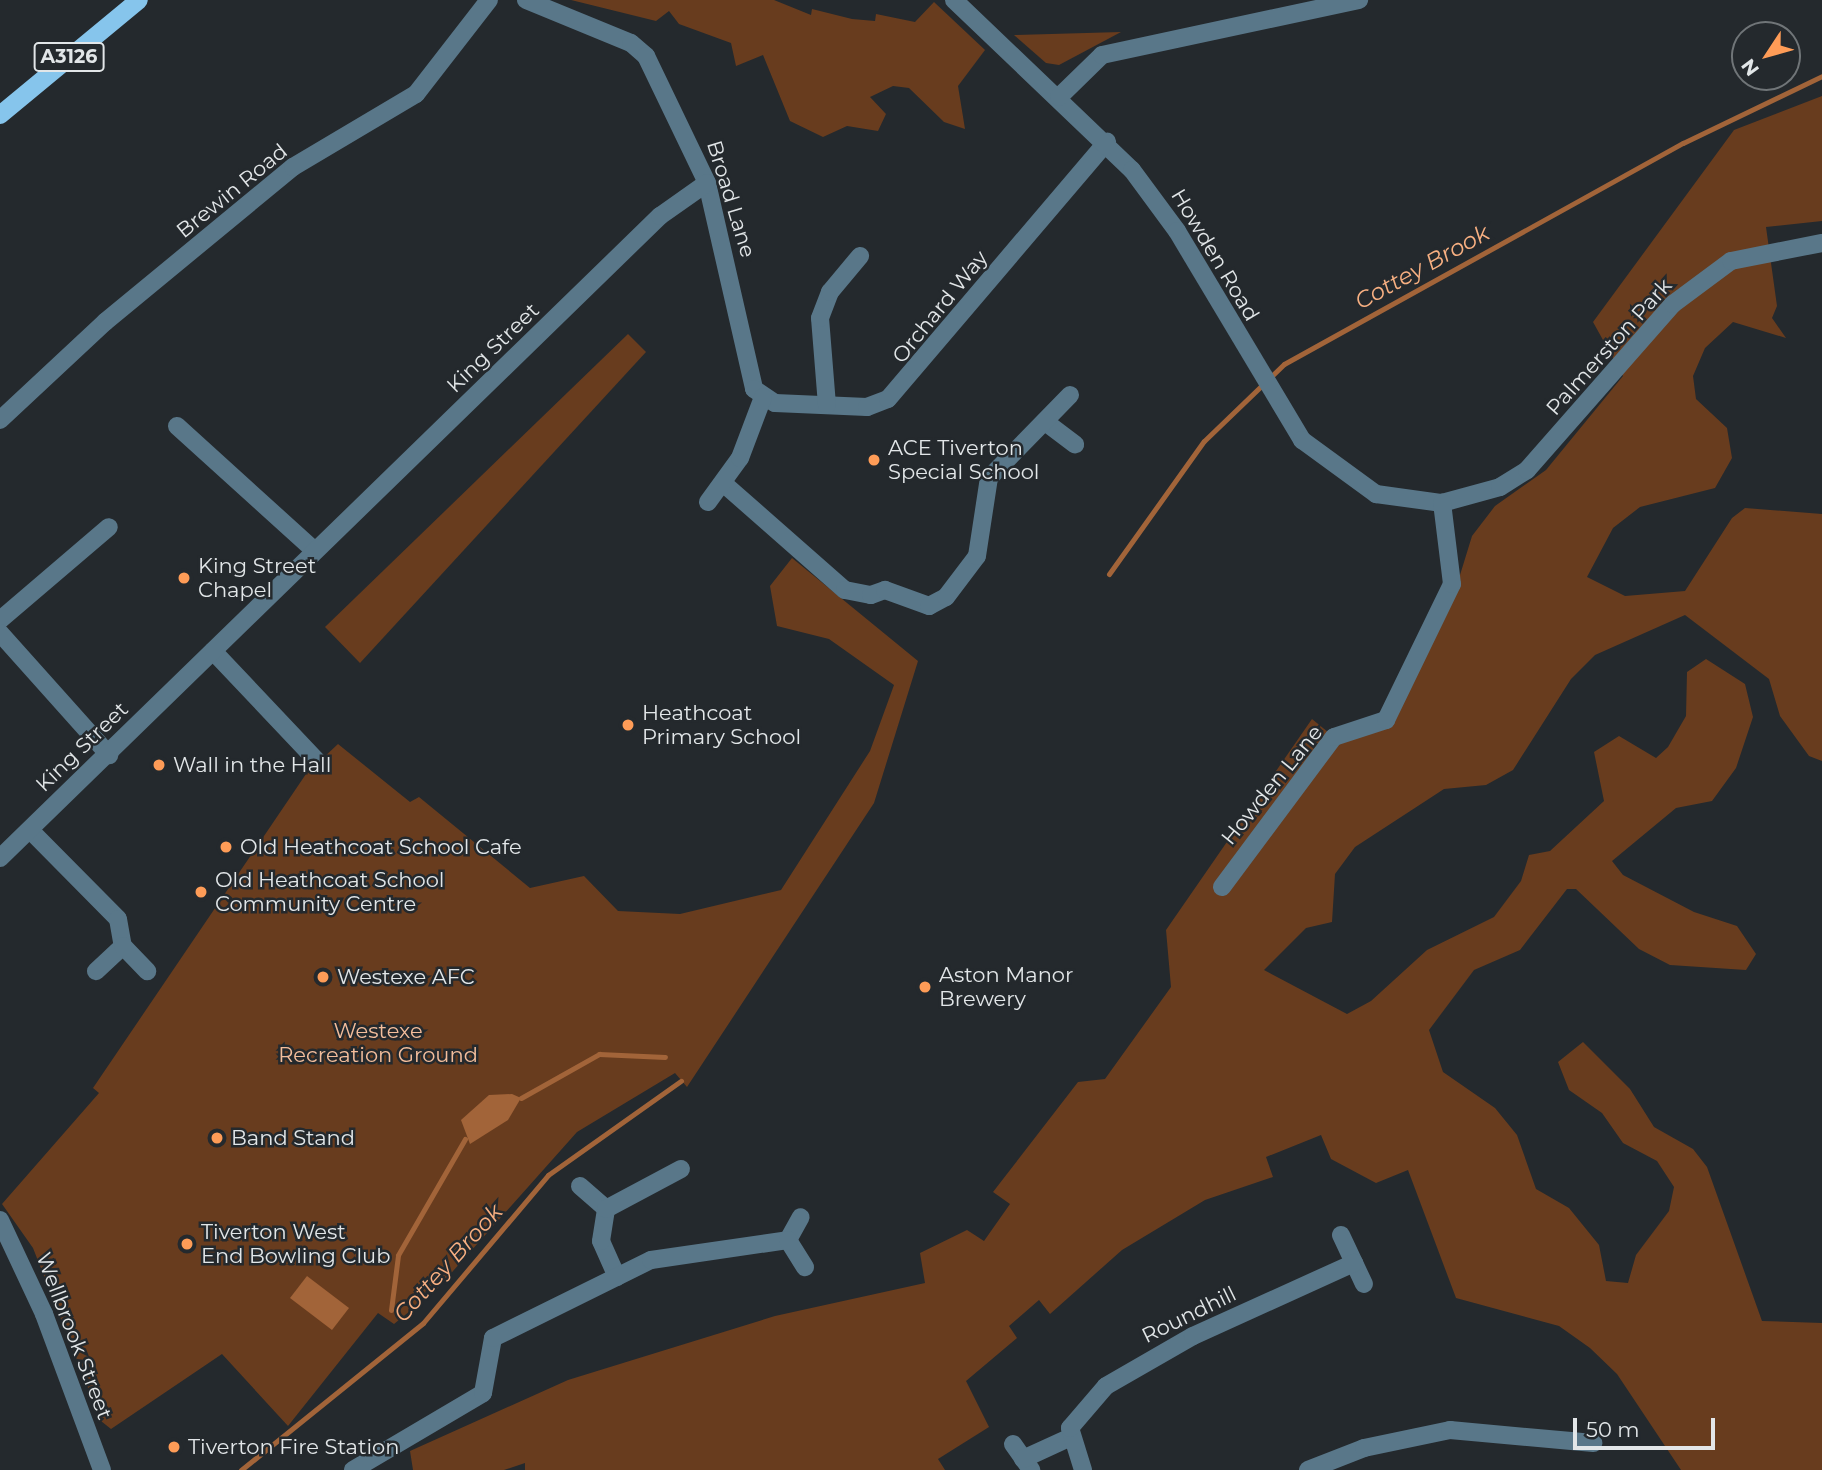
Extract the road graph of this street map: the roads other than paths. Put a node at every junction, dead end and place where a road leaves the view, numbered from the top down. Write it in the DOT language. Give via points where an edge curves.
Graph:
graph roads {
  1 [pos="139,0"];
  2 [pos="489,0"];
  3 [pos="526,0"];
  4 [pos="954,0"];
  5 [pos="1359,0"];
  6 [pos="1059,97"];
  7 [pos="0,115"];
  8 [pos="1107,142"];
  9 [pos="707,183"];
  10 [pos="1822,243"];
  11 [pos="860,256"];
  12 [pos="1070,395"];
  13 [pos="762,397"];
  14 [pos="827,405"];
  15 [pos="3,410"];
  16 [pos="1048,424"];
  17 [pos="177,426"];
  18 [pos="1075,444"];
  19 [pos="723,483"];
  20 [pos="708,502"];
  21 [pos="1442,503"];
  22 [pos="109,527"];
  23 [pos="315,551"];
  24 [pos="0,620"];
  25 [pos="0,633"];
  26 [pos="213,651"];
  27 [pos="108,755"];
  28 [pos="318,762"];
  29 [pos="30,830"];
  30 [pos="0,858"];
  31 [pos="1222,887"];
  32 [pos="123,946"];
  33 [pos="96,971"];
  34 [pos="147,971"];
  35 [pos="681,1169"];
  36 [pos="580,1186"];
  37 [pos="606,1209"];
  38 [pos="801,1217"];
  39 [pos="0,1220"];
  40 [pos="1341,1235"];
  41 [pos="788,1240"];
  42 [pos="1354,1263"];
  43 [pos="805,1267"];
  44 [pos="617,1277"];
  45 [pos="1364,1284"];
  46 [pos="1071,1437"];
  47 [pos="1593,1443"];
  48 [pos="1022,1458"];
  49 [pos="102,1470"];
  50 [pos="353,1470"];
  51 [pos="1083,1470"];
  52 [pos="1308,1470"];
  1 -- 7 [label="main road, A3126"];
  2 -- 15 [label="street, Brewin Road" via="416,94 293,167"];
  3 -- 9 [label="street, Broad Lane" via="639,48 679,116"];
  4 -- 6 [label="street, Howden Road"];
  5 -- 6 [label="street" via="1102,55"];
  6 -- 8 [label="street, Howden Road"];
  8 -- 14 [label="street, Orchard Way" via="907,384 867,407"];
  8 -- 21 [label="street, Howden Road" via="1156,198 1302,440 1355,484 1408,502"];
  9 -- 13 [label="street, Broad Lane" via="750,380"];
  9 -- 23 [label="street, King Street" via="660,216"];
  10 -- 21 [label="street, Palmerston Park" via="1731,261 1673,304 1527,470 1481,496"];
  11 -- 14 [label="street" via="830,292 820,318"];
  12 -- 16 [label="street"];
  13 -- 14 [label="street, Orchard Way" via="792,406"];
  13 -- 19 [label="street"];
  16 -- 18 [label="street"];
  16 -- 19 [label="street" via="983,488 982,544 946,597 918,604 884,590 859,595 831,580"];
  17 -- 23 [label="street"];
  19 -- 20 [label="street"];
  21 -- 31 [label="street, Howden Lane" via="1452,584 1385,720 1334,737"];
  22 -- 24 [label="street"];
  23 -- 26 [label="street, King Street"];
  25 -- 27 [label="street"];
  26 -- 27 [label="street, King Street"];
  26 -- 28 [label="street"];
  27 -- 29 [label="street, King Street"];
  29 -- 30 [label="street, King Street"];
  29 -- 32 [label="street" via="118,919"];
  32 -- 33 [label="street"];
  32 -- 34 [label="street"];
  35 -- 37 [label="street"];
  36 -- 37 [label="street"];
  37 -- 44 [label="street" via="601,1241"];
  38 -- 41 [label="street"];
  39 -- 49 [label="street, Wellbrook Street"];
  40 -- 42 [label="street"];
  41 -- 43 [label="street"];
  41 -- 44 [label="street" via="666,1256"];
  42 -- 45 [label="street"];
  42 -- 46 [label="street, Roundhill" via="1136,1367 1084,1407 1070,1428"];
  44 -- 50 [label="street" via="493,1338 483,1393"];
  46 -- 48 [label="street"];
  46 -- 51 [label="street"];
  47 -- 52 [label="street" via="1572,1448 1450,1430 1375,1445"];
}
